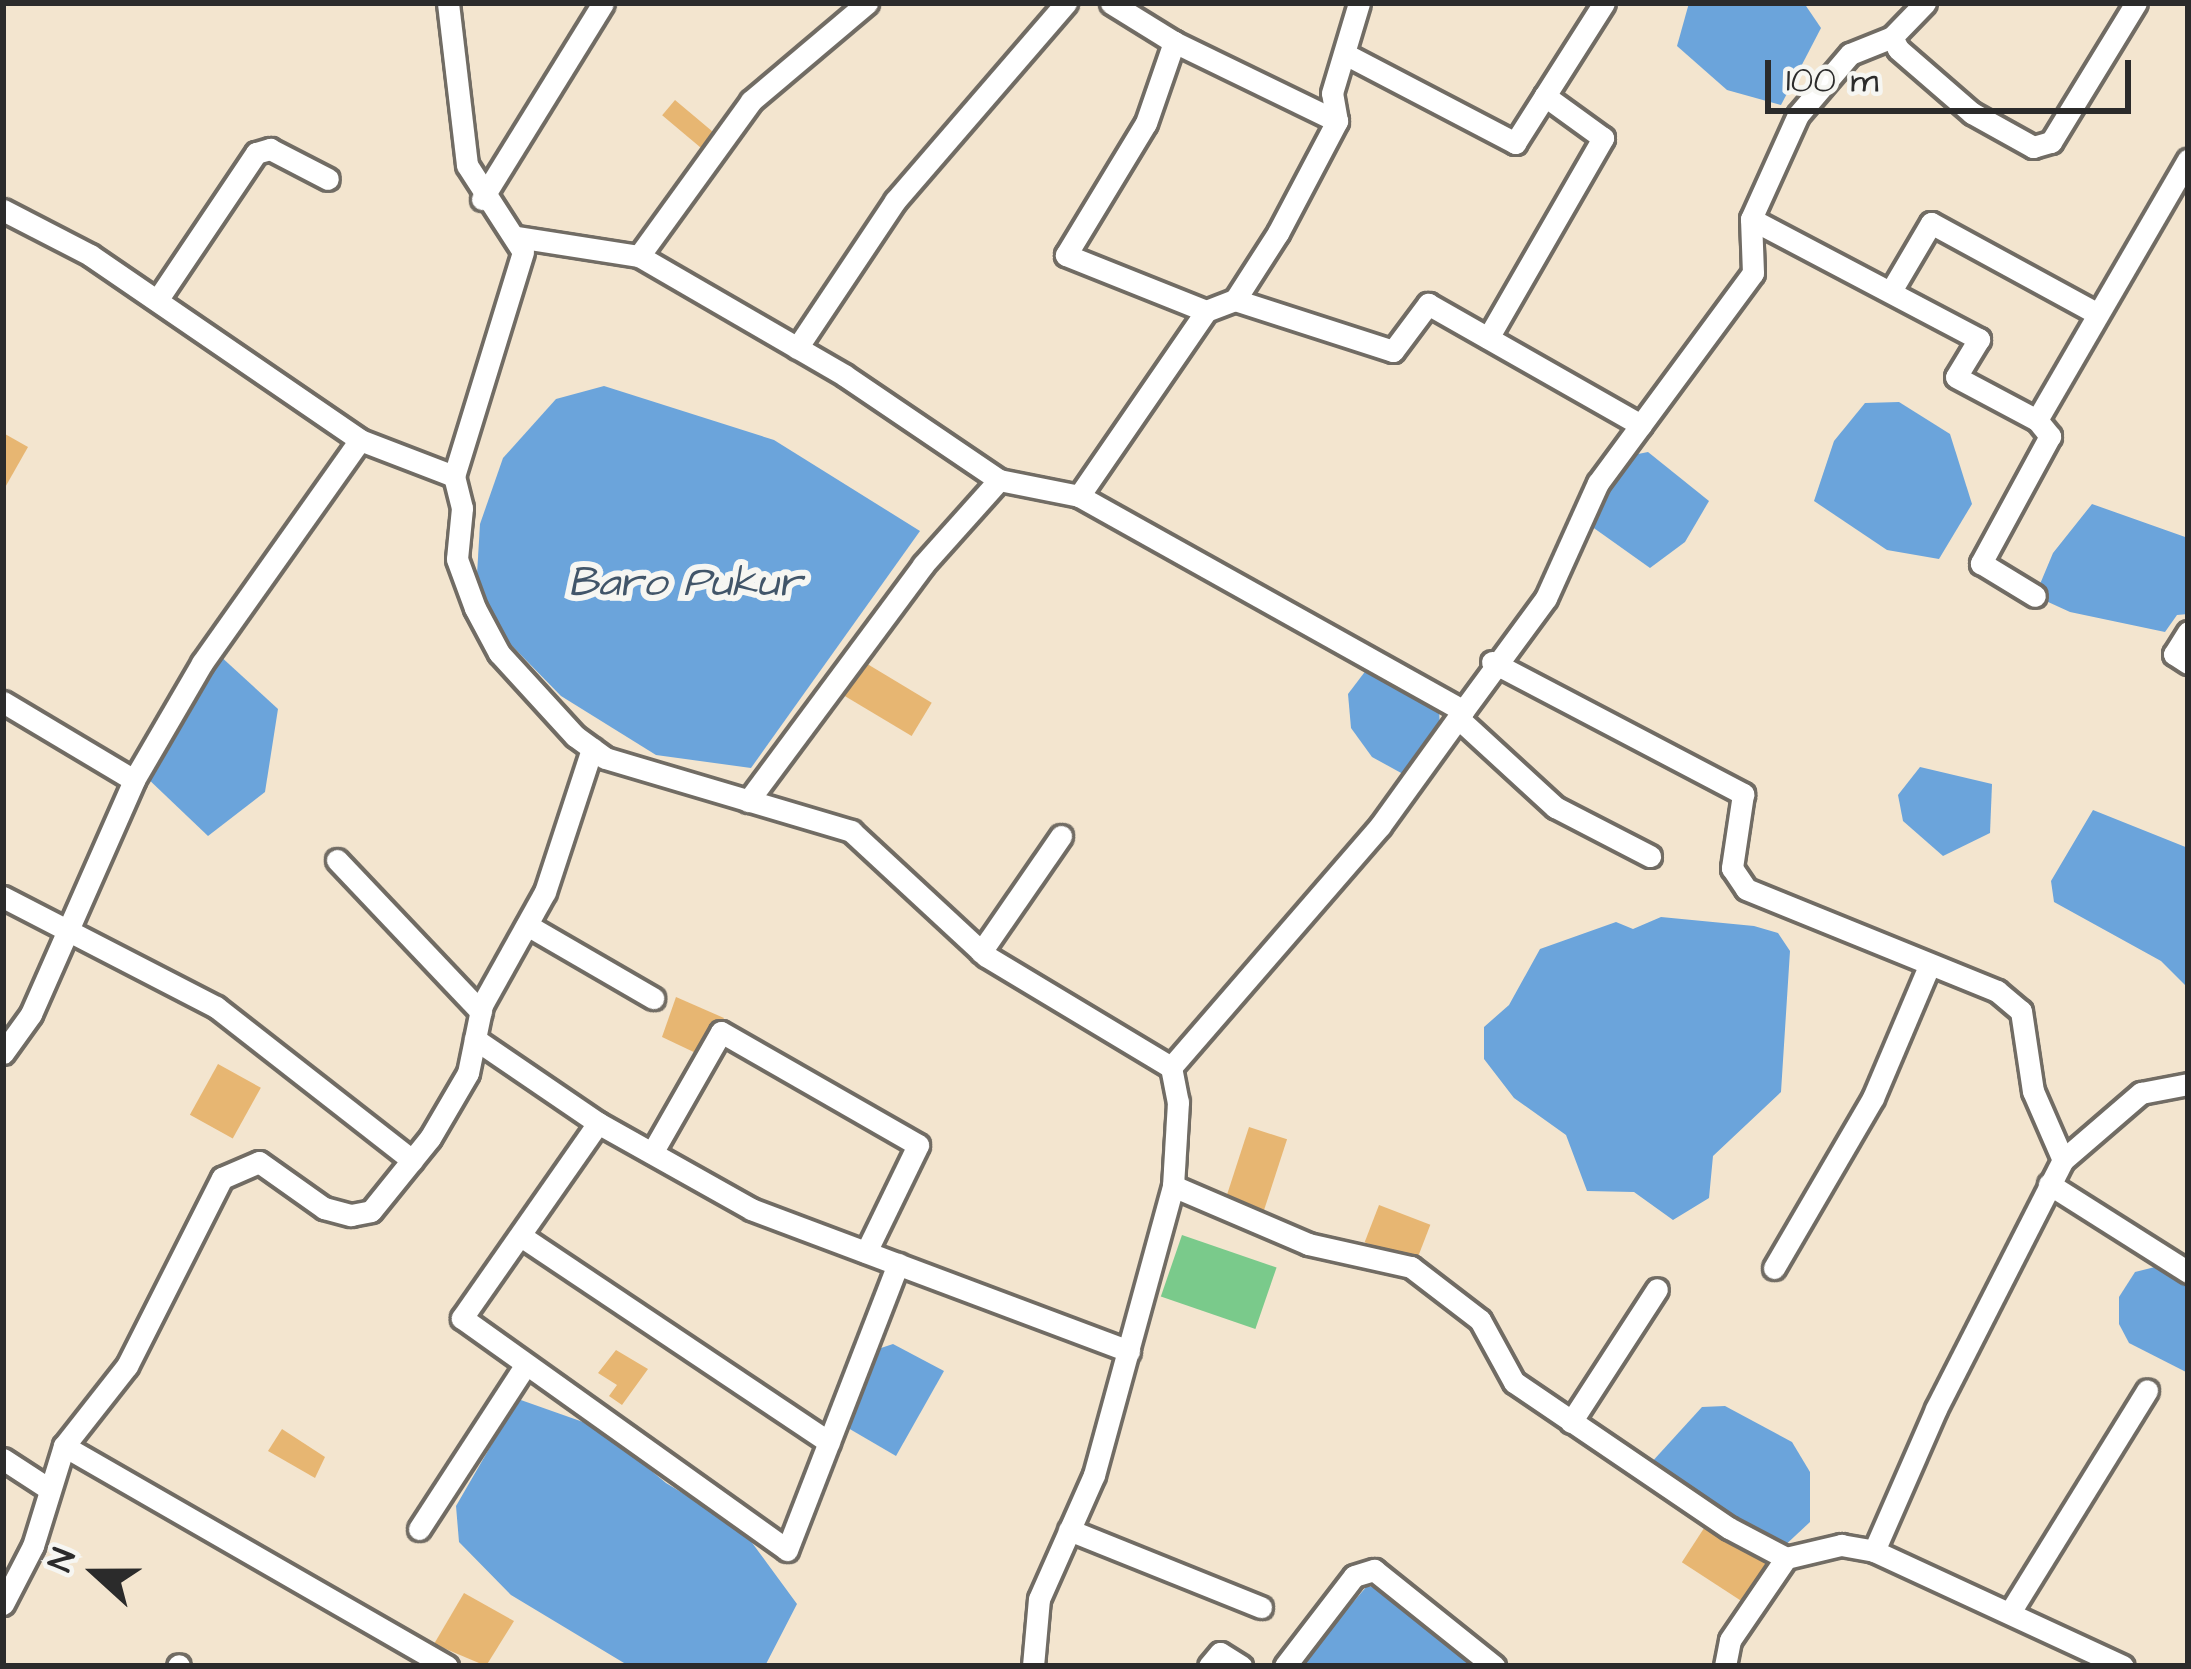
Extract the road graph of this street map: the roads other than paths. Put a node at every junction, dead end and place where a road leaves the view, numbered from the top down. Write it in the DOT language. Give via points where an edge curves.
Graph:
graph roads {
  1 [pos="448,3"];
  2 [pos="603,3"];
  3 [pos="867,3"];
  4 [pos="1066,3"];
  5 [pos="1112,3"];
  6 [pos="1359,3"];
  7 [pos="1604,3"];
  8 [pos="1925,3"];
  9 [pos="2136,3"];
  10 [pos="1892,37"];
  11 [pos="1174,42"];
  12 [pos="1347,56"];
  13 [pos="1545,96"];
  14 [pos="1336,121"];
  15 [pos="2188,160"];
  16 [pos="328,179"];
  17 [pos="482,200"];
  18 [pos="3,210"];
  19 [pos="1750,219"];
  20 [pos="517,237"];
  21 [pos="639,256"];
  22 [pos="1892,291"];
  23 [pos="158,299"];
  24 [pos="1235,300"];
  25 [pos="1206,311"];
  26 [pos="2094,312"];
  27 [pos="1488,338"];
  28 [pos="797,348"];
  29 [pos="2037,420"];
  30 [pos="1641,424"];
  31 [pos="360,440"];
  32 [pos="454,476"];
  33 [pos="999,480"];
  34 [pos="1079,496"];
  35 [pos="2035,596"];
  36 [pos="2188,632"];
  37 [pos="1492,662"];
  38 [pos="2188,663"];
  39 [pos="3,702"];
  40 [pos="1460,714"];
  41 [pos="592,749"];
  42 [pos="134,780"];
  43 [pos="748,801"];
  44 [pos="1061,836"];
  45 [pos="1650,856"];
  46 [pos="337,860"];
  47 [pos="3,897"];
  48 [pos="526,925"];
  49 [pos="67,931"];
  50 [pos="982,952"];
  51 [pos="1929,966"];
  52 [pos="652,998"];
  53 [pos="481,1012"];
  54 [pos="475,1039"];
  55 [pos="3,1053"];
  56 [pos="1171,1067"];
  57 [pos="2188,1084"];
  58 [pos="598,1123"];
  59 [pos="652,1153"];
  60 [pos="412,1160"];
  61 [pos="2063,1160"];
  62 [pos="2049,1184"];
  63 [pos="1173,1186"];
  64 [pos="524,1238"];
  65 [pos="866,1252"];
  66 [pos="898,1264"];
  67 [pos="1774,1268"];
  68 [pos="2188,1272"];
  69 [pos="1658,1289"];
  70 [pos="1129,1351"];
  71 [pos="524,1369"];
  72 [pos="2147,1390"];
  73 [pos="1571,1422"];
  74 [pos="829,1442"];
  75 [pos="64,1446"];
  76 [pos="3,1459"];
  77 [pos="49,1489"];
  78 [pos="419,1529"];
  79 [pos="1069,1530"];
  80 [pos="1874,1551"];
  81 [pos="1786,1558"];
  82 [pos="3,1604"];
  83 [pos="1262,1607"];
  84 [pos="2012,1609"];
  85 [pos="447,1666"];
  86 [pos="1033,1666"];
  87 [pos="1209,1666"];
  88 [pos="1240,1666"];
  89 [pos="1285,1666"];
  90 [pos="1494,1666"];
  91 [pos="1725,1666"];
  92 [pos="2123,1666"];
  1 -- 17 [label="street" via="460,133"];
  2 -- 17 [label="street"];
  3 -- 21 [label="street" via="752,101"];
  4 -- 28 [label="street" via="895,201"];
  5 -- 11 [label="street"];
  6 -- 12 [label="street"];
  7 -- 13 [label="street"];
  8 -- 10 [label="street"];
  9 -- 10 [label="street" via="2051,142 2032,147 1972,113"];
  10 -- 19 [label="street" via="1850,54 1798,115"];
  11 -- 14 [label="street"];
  11 -- 25 [label="street" via="1146,123 1066,254"];
  12 -- 13 [label="street" via="1515,143"];
  12 -- 14 [label="street" via="1332,93"];
  13 -- 27 [label="street" via="1603,138"];
  14 -- 24 [label="street"];
  15 -- 26 [label="street"];
  16 -- 23 [label="street" via="270,149 256,153"];
  17 -- 20 [label="street"];
  18 -- 23 [label="street"];
  19 -- 22 [label="street"];
  19 -- 30 [label="street" via="1753,273"];
  20 -- 21 [label="street"];
  20 -- 32 [label="street" via="518,272"];
  21 -- 28 [label="street"];
  22 -- 26 [label="street" via="1931,223"];
  22 -- 29 [label="street" via="1979,339 1956,377"];
  23 -- 31 [label="street"];
  24 -- 25 [label="street"];
  24 -- 27 [label="street" via="1393,351 1428,304"];
  25 -- 34 [label="street"];
  26 -- 29 [label="street"];
  27 -- 30 [label="street"];
  28 -- 33 [label="street"];
  29 -- 35 [label="street" via="2050,436 1981,563"];
  30 -- 37 [label="street" via="1598,483 1546,598"];
  31 -- 32 [label="street"];
  31 -- 42 [label="street" via="202,663"];
  32 -- 41 [label="street" via="462,508 457,559 475,608 523,682"];
  33 -- 34 [label="street"];
  33 -- 43 [label="street" via="923,565"];
  34 -- 40 [label="street"];
  36 -- 38 [label="street" via="2174,654"];
  37 -- 40 [label="street"];
  37 -- 51 [label="street" via="1743,794 1732,868 1746,890"];
  39 -- 42 [label="street"];
  40 -- 45 [label="street" via="1555,807"];
  40 -- 56 [label="street" via="1380,826"];
  41 -- 43 [label="street"];
  41 -- 48 [label="street"];
  42 -- 49 [label="street"];
  43 -- 50 [label="street" via="851,831"];
  44 -- 50 [label="street"];
  46 -- 53 [label="street"];
  47 -- 49 [label="street"];
  48 -- 52 [label="street"];
  48 -- 53 [label="street"];
  49 -- 55 [label="street" via="31,1014"];
  49 -- 60 [label="street" via="216,1007"];
  50 -- 56 [label="street"];
  51 -- 61 [label="street" via="1996,991 2020,1011 2033,1091"];
  51 -- 67 [label="street" via="1873,1098"];
  53 -- 54 [label="street"];
  54 -- 58 [label="street"];
  54 -- 60 [label="street" via="468,1073"];
  56 -- 63 [label="street" via="1178,1102"];
  57 -- 61 [label="street" via="2141,1093"];
  58 -- 59 [label="street"];
  58 -- 64 [label="street"];
  59 -- 65 [label="street" via="752,1208"];
  59 -- 65 [label="street" via="721,1032 918,1145"];
  60 -- 75 [label="street" via="370,1211 351,1215 324,1208 259,1162 222,1178 128,1366"];
  61 -- 62 [label="street"];
  62 -- 68 [label="street"];
  62 -- 80 [label="street"];
  63 -- 70 [label="street" via="1142,1278"];
  63 -- 73 [label="street" via="1308,1244 1411,1267 1480,1321 1514,1382"];
  64 -- 71 [label="street" via="462,1318"];
  64 -- 74 [label="street"];
  65 -- 66 [label="street"];
  66 -- 70 [label="street"];
  66 -- 74 [label="street"];
  69 -- 73 [label="street"];
  70 -- 79 [label="street" via="1094,1475"];
  71 -- 74 [label="street" via="787,1550"];
  71 -- 78 [label="street"];
  72 -- 84 [label="street"];
  73 -- 81 [label="street"];
  75 -- 77 [label="street"];
  75 -- 85 [label="street"];
  76 -- 77 [label="street"];
  77 -- 82 [label="street" via="33,1546"];
  79 -- 83 [label="street"];
  79 -- 86 [label="street" via="1039,1599"];
  80 -- 81 [label="street" via="1841,1545"];
  80 -- 84 [label="street"];
  81 -- 91 [label="street" via="1730,1640"];
  84 -- 92 [label="street"];
  87 -- 88 [label="street" via="1220,1653"];
  89 -- 90 [label="street" via="1354,1576 1374,1570"];
}
